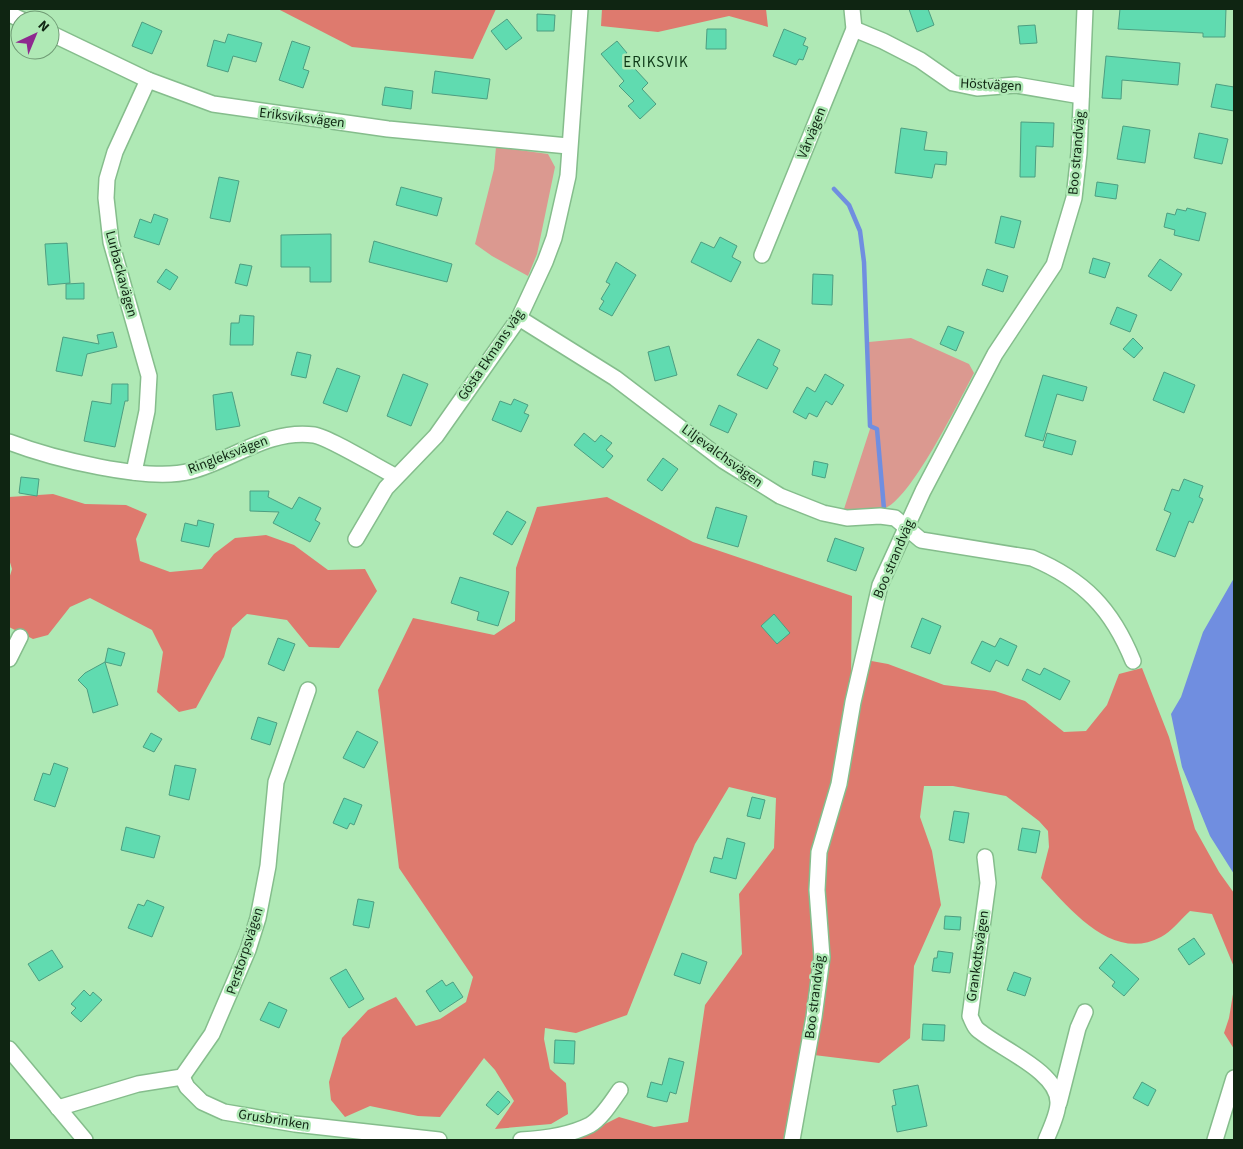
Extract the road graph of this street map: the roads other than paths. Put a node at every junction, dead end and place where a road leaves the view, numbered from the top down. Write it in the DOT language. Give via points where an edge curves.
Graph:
graph roads {
  1 [pos="580,9"];
  2 [pos="852,9"];
  3 [pos="1085,9"];
  4 [pos="854,29"];
  5 [pos="60,39"];
  6 [pos="148,80"];
  7 [pos="1082,96"];
  8 [pos="568,146"];
  9 [pos="762,255"];
  10 [pos="520,318"];
  11 [pos="9,442"];
  12 [pos="134,472"];
  13 [pos="395,476"];
  14 [pos="907,527"];
  15 [pos="356,539"];
  16 [pos="20,637"];
  17 [pos="9,659"];
  18 [pos="1133,661"];
  19 [pos="308,690"];
  20 [pos="985,857"];
  21 [pos="1085,1012"];
  22 [pos="9,1049"];
  23 [pos="182,1077"];
  24 [pos="1234,1078"];
  25 [pos="620,1090"];
  26 [pos="1058,1103"];
  27 [pos="58,1108"];
  28 [pos="84,1140"];
  29 [pos="439,1140"];
  30 [pos="521,1140"];
  31 [pos="792,1140"];
  32 [pos="1046,1140"];
  33 [pos="1215,1140"];
  1 -- 8 [label="street, Gösta Ekmans väg"];
  2 -- 4 [label="street, Vårvägen"];
  3 -- 7 [label="street, Boo strandväg"];
  4 -- 7 [label="street, Höstvägen" via="920,60 953,83 978,88 1016,86"];
  4 -- 9 [label="street, Vårvägen"];
  5 -- 6 [label="street, Eriksviksvägen"];
  6 -- 8 [label="street, Eriksviksvägen" via="213,104 237,109 461,137"];
  6 -- 12 [label="street, Lurbackavägen" via="109,167 106,189 110,242 149,376 147,412"];
  7 -- 14 [label="street, Boo strandväg" via="1074,198 1054,265 995,354"];
  8 -- 10 [label="street, Gösta Ekmans väg" via="568,176 554,238"];
  10 -- 13 [label="street, Gösta Ekmans väg" via="436,436"];
  10 -- 14 [label="street, Liljevalchsvägen" via="615,378 760,486 823,513 847,518 895,518"];
  11 -- 12 [label="street, Ringleksvägen"];
  12 -- 13 [label="street, Ringleksvägen" via="166,474 192,471 273,438 316,435"];
  13 -- 15 [label="street"];
  14 -- 18 [label="street, Liljevalchsvägen" via="921,540 1032,558 1043,563 1097,600 1121,632"];
  14 -- 31 [label="street, Boo strandväg" via="880,585 853,702 839,784 819,852 817,890 822,957"];
  16 -- 17 [label="street"];
  19 -- 23 [label="street, Perstorpsvägen" via="276,782 268,866 258,918 227,1004 212,1034"];
  20 -- 26 [label="street, Grankottsvägen" via="988,884 970,1016 975,1028 1046,1078 1054,1088"];
  21 -- 26 [label="street"];
  22 -- 27 [label="street"];
  23 -- 27 [label="street" via="138,1084"];
  23 -- 29 [label="street, Grusbrinken" via="202,1102 224,1112 296,1124"];
  24 -- 33 [label="street"];
  25 -- 30 [label="street" via="591,1124 568,1133"];
  26 -- 32 [label="street"];
  27 -- 28 [label="street"];
}
